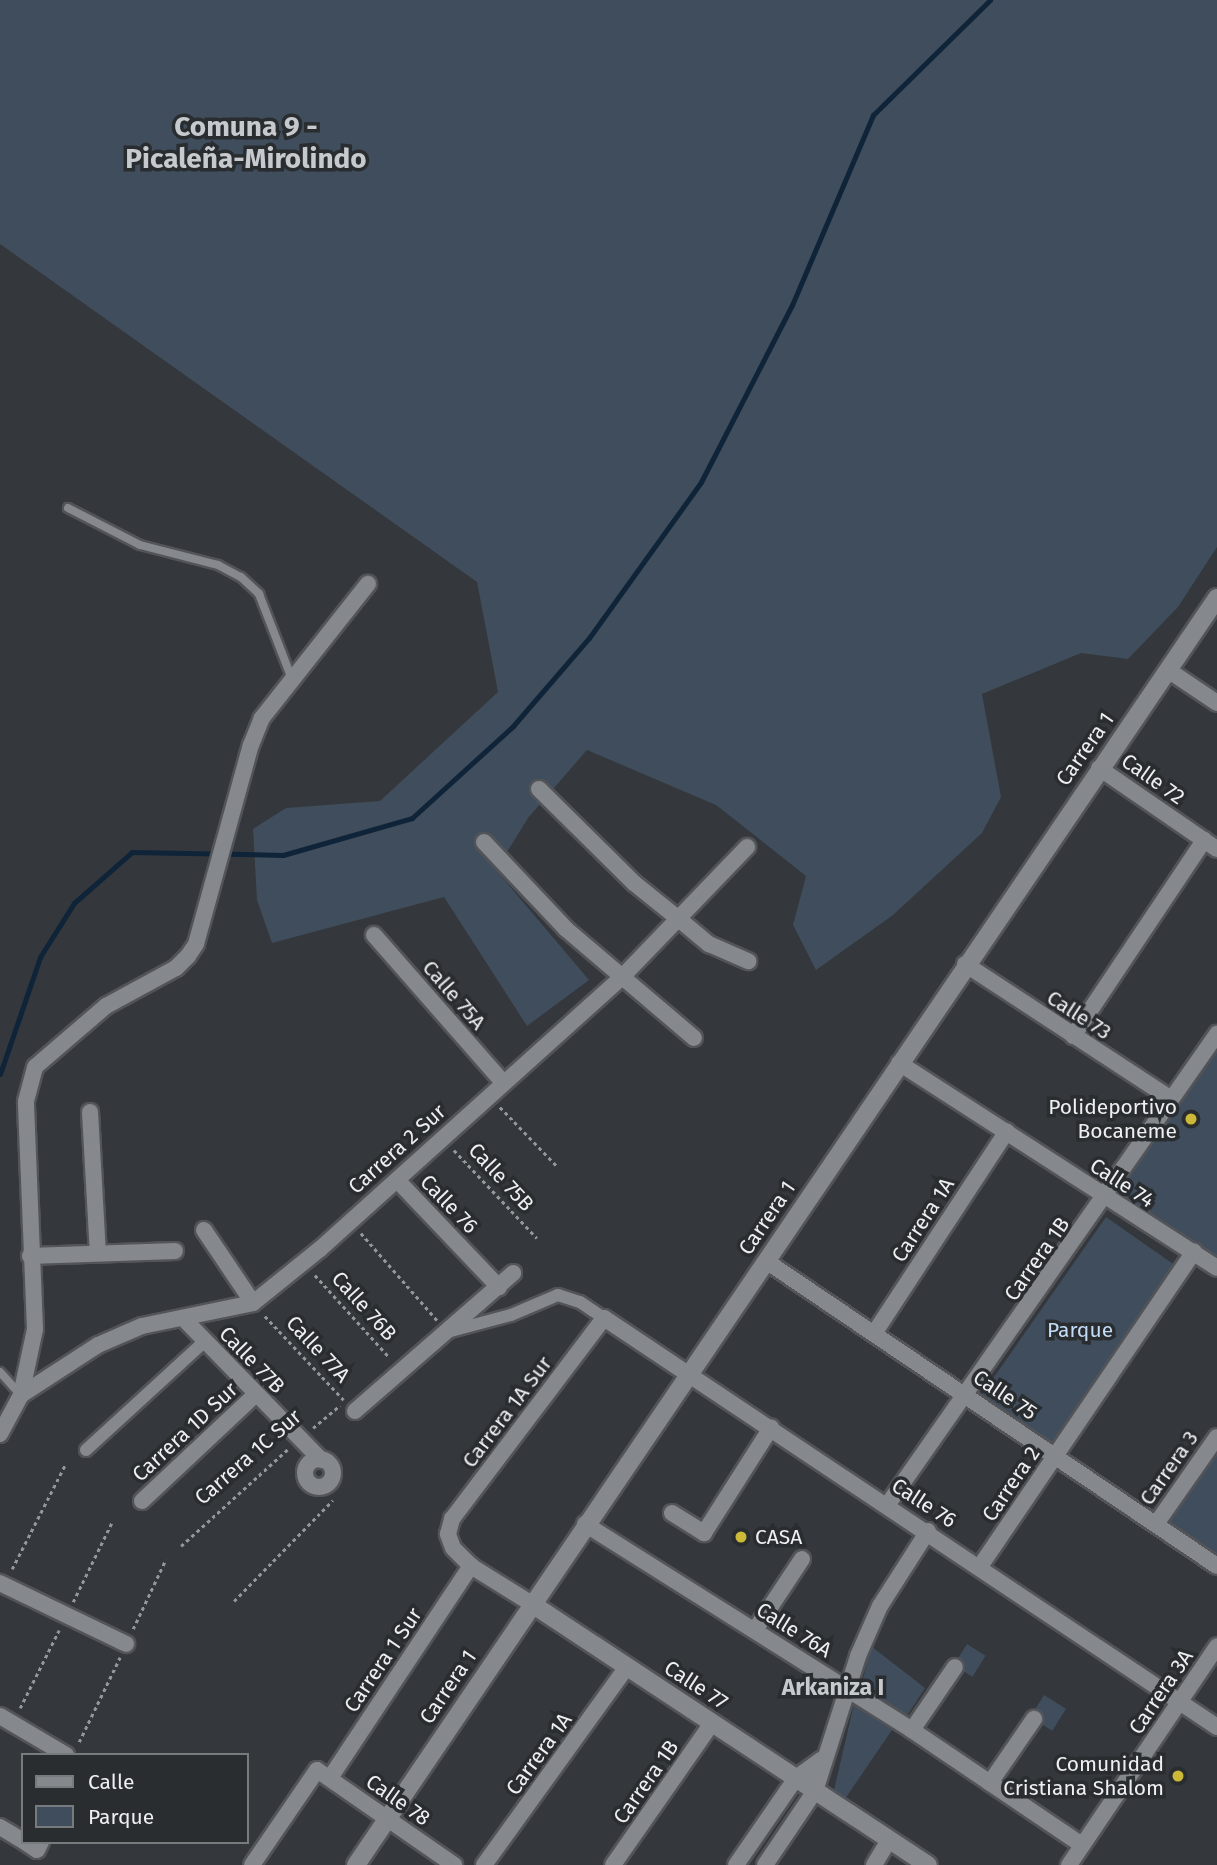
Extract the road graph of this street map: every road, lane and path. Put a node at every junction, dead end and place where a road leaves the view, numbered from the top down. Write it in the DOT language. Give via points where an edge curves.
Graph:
graph roads {
  1 [pos="68,508"];
  2 [pos="368,584"];
  3 [pos="1217,598"];
  4 [pos="1168,670"];
  5 [pos="293,682"];
  6 [pos="1217,703"];
  7 [pos="1099,768"];
  8 [pos="539,789"];
  9 [pos="484,842"];
  10 [pos="1210,844"];
  11 [pos="747,847"];
  12 [pos="680,920"];
  13 [pos="374,935"];
  14 [pos="748,961"];
  15 [pos="965,964"];
  16 [pos="623,976"];
  17 [pos="1217,1034"];
  18 [pos="1073,1036"];
  19 [pos="694,1038"];
  20 [pos="899,1063"];
  21 [pos="502,1081"];
  22 [pos="488,1095"];
  23 [pos="1171,1099"];
  24 [pos="90,1112"];
  25 [pos="1007,1131"];
  26 [pos="442,1137"];
  27 [pos="556,1165"];
  28 [pos="397,1180"];
  29 [pos="1104,1198"];
  30 [pos="350,1220"];
  31 [pos="204,1230"];
  32 [pos="537,1238"];
  33 [pos="175,1251"];
  34 [pos="98,1252"];
  35 [pos="1194,1252"];
  36 [pos="30,1255"];
  37 [pos="766,1261"];
  38 [pos="303,1262"];
  39 [pos="1217,1268"];
  40 [pos="513,1273"];
  41 [pos="499,1287"];
  42 [pos="253,1303"];
  43 [pos="183,1318"];
  44 [pos="604,1318"];
  45 [pos="270,1321"];
  46 [pos="447,1332"];
  47 [pos="875,1332"];
  48 [pos="205,1341"];
  49 [pos="402,1371"];
  50 [pos="0,1372"];
  51 [pos="691,1373"];
  52 [pos="256,1394"];
  53 [pos="21,1395"];
  54 [pos="968,1395"];
  55 [pos="348,1403"];
  56 [pos="771,1427"];
  57 [pos="0,1434"];
  58 [pos="1217,1437"];
  59 [pos="300,1439"];
  60 [pos="86,1450"];
  61 [pos="1056,1455"];
  62 [pos="66,1463"];
  63 [pos="329,1493"];
  64 [pos="142,1501"];
  65 [pos="888,1504"];
  66 [pos="672,1513"];
  67 [pos="585,1524"];
  68 [pos="1156,1524"];
  69 [pos="928,1531"];
  70 [pos="448,1534"];
  71 [pos="181,1546"];
  72 [pos="802,1559"];
  73 [pos="981,1565"];
  74 [pos="471,1566"];
  75 [pos="1217,1566"];
  76 [pos="2,1584"];
  77 [pos="234,1601"];
  78 [pos="532,1604"];
  79 [pos="755,1630"];
  80 [pos="126,1644"];
  81 [pos="1217,1646"];
  82 [pos="627,1667"];
  83 [pos="956,1667"];
  84 [pos="848,1689"];
  85 [pos="1179,1703"];
  86 [pos="0,1716"];
  87 [pos="1034,1719"];
  88 [pos="712,1723"];
  89 [pos="1217,1727"];
  90 [pos="912,1730"];
  91 [pos="63,1753"];
  92 [pos="822,1759"];
  93 [pos="323,1774"];
  94 [pos="796,1778"];
  95 [pos="990,1783"];
  96 [pos="815,1791"];
  97 [pos="387,1818"];
  98 [pos="0,1827"];
  99 [pos="21,1839"];
  100 [pos="890,1840"];
  101 [pos="1082,1845"];
  102 [pos="252,1865"];
  103 [pos="356,1865"];
  104 [pos="454,1865"];
  105 [pos="484,1865"];
  106 [pos="613,1865"];
  107 [pos="736,1865"];
  108 [pos="765,1865"];
  109 [pos="874,1865"];
  110 [pos="928,1865"];
  111 [pos="1069,1865"];
  1 -- 5 [label="lane" via="140,545 218,565 241,577 259,594"];
  2 -- 5 [label="street"];
  3 -- 4 [label="street, Carrera 1"];
  4 -- 6 [label="street"];
  4 -- 7 [label="street, Carrera 1"];
  5 -- 36 [label="street" via="262,718 196,944 188,956 176,968 106,1006 35,1067 28,1083"];
  7 -- 10 [label="street, Calle 72"];
  7 -- 15 [label="street, Carrera 1"];
  8 -- 12 [label="street" via="634,883"];
  9 -- 16 [label="street" via="566,929"];
  10 -- 18 [label="street"];
  11 -- 12 [label="street, Carrera 2 Sur"];
  12 -- 14 [label="street" via="709,944"];
  12 -- 16 [label="street, Carrera 2 Sur"];
  13 -- 21 [label="street, Calle 75A"];
  15 -- 18 [label="street, Calle 73"];
  15 -- 20 [label="street, Carrera 1"];
  16 -- 19 [label="street"];
  16 -- 21 [label="street, Carrera 2 Sur"];
  17 -- 23 [label="street, Carrera 1B"];
  18 -- 23 [label="street, Calle 73"];
  20 -- 25 [label="street, Calle 74"];
  20 -- 37 [label="street, Carrera 1"];
  21 -- 22 [label="street, Carrera 2 Sur"];
  22 -- 26 [label="street, Carrera 2 Sur"];
  22 -- 27 [label="path"];
  23 -- 29 [label="street, Carrera 1B"];
  24 -- 34 [label="street"];
  25 -- 29 [label="street, Calle 74"];
  25 -- 47 [label="street, Carrera 1A"];
  26 -- 28 [label="street, Carrera 2 Sur"];
  26 -- 32 [label="path, Calle 75B"];
  28 -- 30 [label="street, Carrera 2 Sur"];
  28 -- 41 [label="street, Calle 76"];
  29 -- 35 [label="street, Calle 74"];
  29 -- 54 [label="street, Carrera 1B"];
  30 -- 38 [label="street, Carrera 2 Sur"];
  30 -- 46 [label="path"];
  31 -- 42 [label="street"];
  33 -- 34 [label="street"];
  34 -- 36 [label="street"];
  35 -- 39 [label="street, Calle 74"];
  35 -- 61 [label="street, Carrera 2"];
  36 -- 53 [label="street" via="35,1329"];
  37 -- 47 [label="street, Calle 75"];
  37 -- 51 [label="street, Carrera 1"];
  38 -- 42 [label="street, Carrera 2 Sur"];
  38 -- 49 [label="path, Calle 76B"];
  40 -- 41 [label="street"];
  41 -- 46 [label="street"];
  42 -- 43 [label="street, Carrera 2 Sur"];
  43 -- 48 [label="street, Calle 77B"];
  43 -- 53 [label="street, Carrera 2 Sur" via="142,1326 98,1345"];
  44 -- 46 [label="street" via="580,1302 558,1296 511,1315"];
  44 -- 51 [label="street, Calle 76"];
  44 -- 70 [label="street, Carrera 1A Sur" via="452,1518"];
  45 -- 55 [label="path, Calle 77A"];
  46 -- 49 [label="street"];
  47 -- 54 [label="street, Calle 75"];
  48 -- 52 [label="street, Calle 77B"];
  48 -- 60 [label="street"];
  49 -- 55 [label="street"];
  50 -- 53 [label="lane"];
  51 -- 56 [label="street, Calle 76"];
  51 -- 67 [label="street, Carrera 1"];
  52 -- 59 [label="street, Calle 77B"];
  52 -- 64 [label="street, Carrera 1D Sur"];
  53 -- 57 [label="street"];
  54 -- 61 [label="street, Calle 75"];
  54 -- 65 [label="street, Carrera 1B"];
  55 -- 59 [label="path, Carrera 1C Sur"];
  56 -- 65 [label="street, Calle 76"];
  56 -- 66 [label="street" via="704,1533"];
  58 -- 68 [label="street, Carrera 3"];
  59 -- 63 [label="street, Calle 77B" via="333,1471"];
  59 -- 71 [label="path, Carrera 1C Sur"];
  61 -- 68 [label="street, Calle 75"];
  61 -- 73 [label="street, Carrera 2"];
  62 -- 76 [label="path"];
  63 -- 77 [label="path"];
  65 -- 69 [label="street, Calle 76"];
  67 -- 78 [label="street, Carrera 1"];
  67 -- 79 [label="street, Calle 76A"];
  68 -- 75 [label="street, Calle 75"];
  69 -- 73 [label="street, Calle 76"];
  69 -- 84 [label="street" via="880,1606"];
  70 -- 74 [label="street, Calle 77" via="453,1548"];
  72 -- 79 [label="street"];
  73 -- 85 [label="street, Calle 76"];
  74 -- 78 [label="street, Calle 77"];
  74 -- 93 [label="street, Carrera 1 Sur"];
  76 -- 80 [label="street"];
  78 -- 82 [label="street, Calle 77"];
  78 -- 97 [label="street, Carrera 1"];
  79 -- 84 [label="street, Calle 76A"];
  81 -- 85 [label="street, Carrera 3A"];
  82 -- 88 [label="street, Calle 77"];
  82 -- 105 [label="street, Carrera 1A"];
  83 -- 90 [label="street"];
  84 -- 90 [label="street, Calle 76A"];
  84 -- 92 [label="street"];
  85 -- 89 [label="street, Calle 76"];
  85 -- 101 [label="street, Carrera 3A"];
  86 -- 91 [label="street"];
  87 -- 95 [label="street"];
  88 -- 94 [label="street, Calle 77"];
  88 -- 106 [label="street, Carrera 1B"];
  90 -- 95 [label="street, Calle 76A"];
  92 -- 94 [label="street"];
  92 -- 96 [label="street"];
  93 -- 97 [label="street, Calle 78"];
  93 -- 102 [label="street"];
  94 -- 96 [label="street, Calle 77"];
  94 -- 107 [label="street"];
  95 -- 101 [label="street, Calle 76A"];
  96 -- 100 [label="street, Calle 77"];
  96 -- 108 [label="street"];
  97 -- 103 [label="street, Carrera 1"];
  97 -- 104 [label="street, Calle 78"];
  98 -- 99 [label="street"];
  100 -- 109 [label="street"];
  100 -- 110 [label="street, Calle 77"];
  101 -- 111 [label="street, Carrera 3A"];
}
